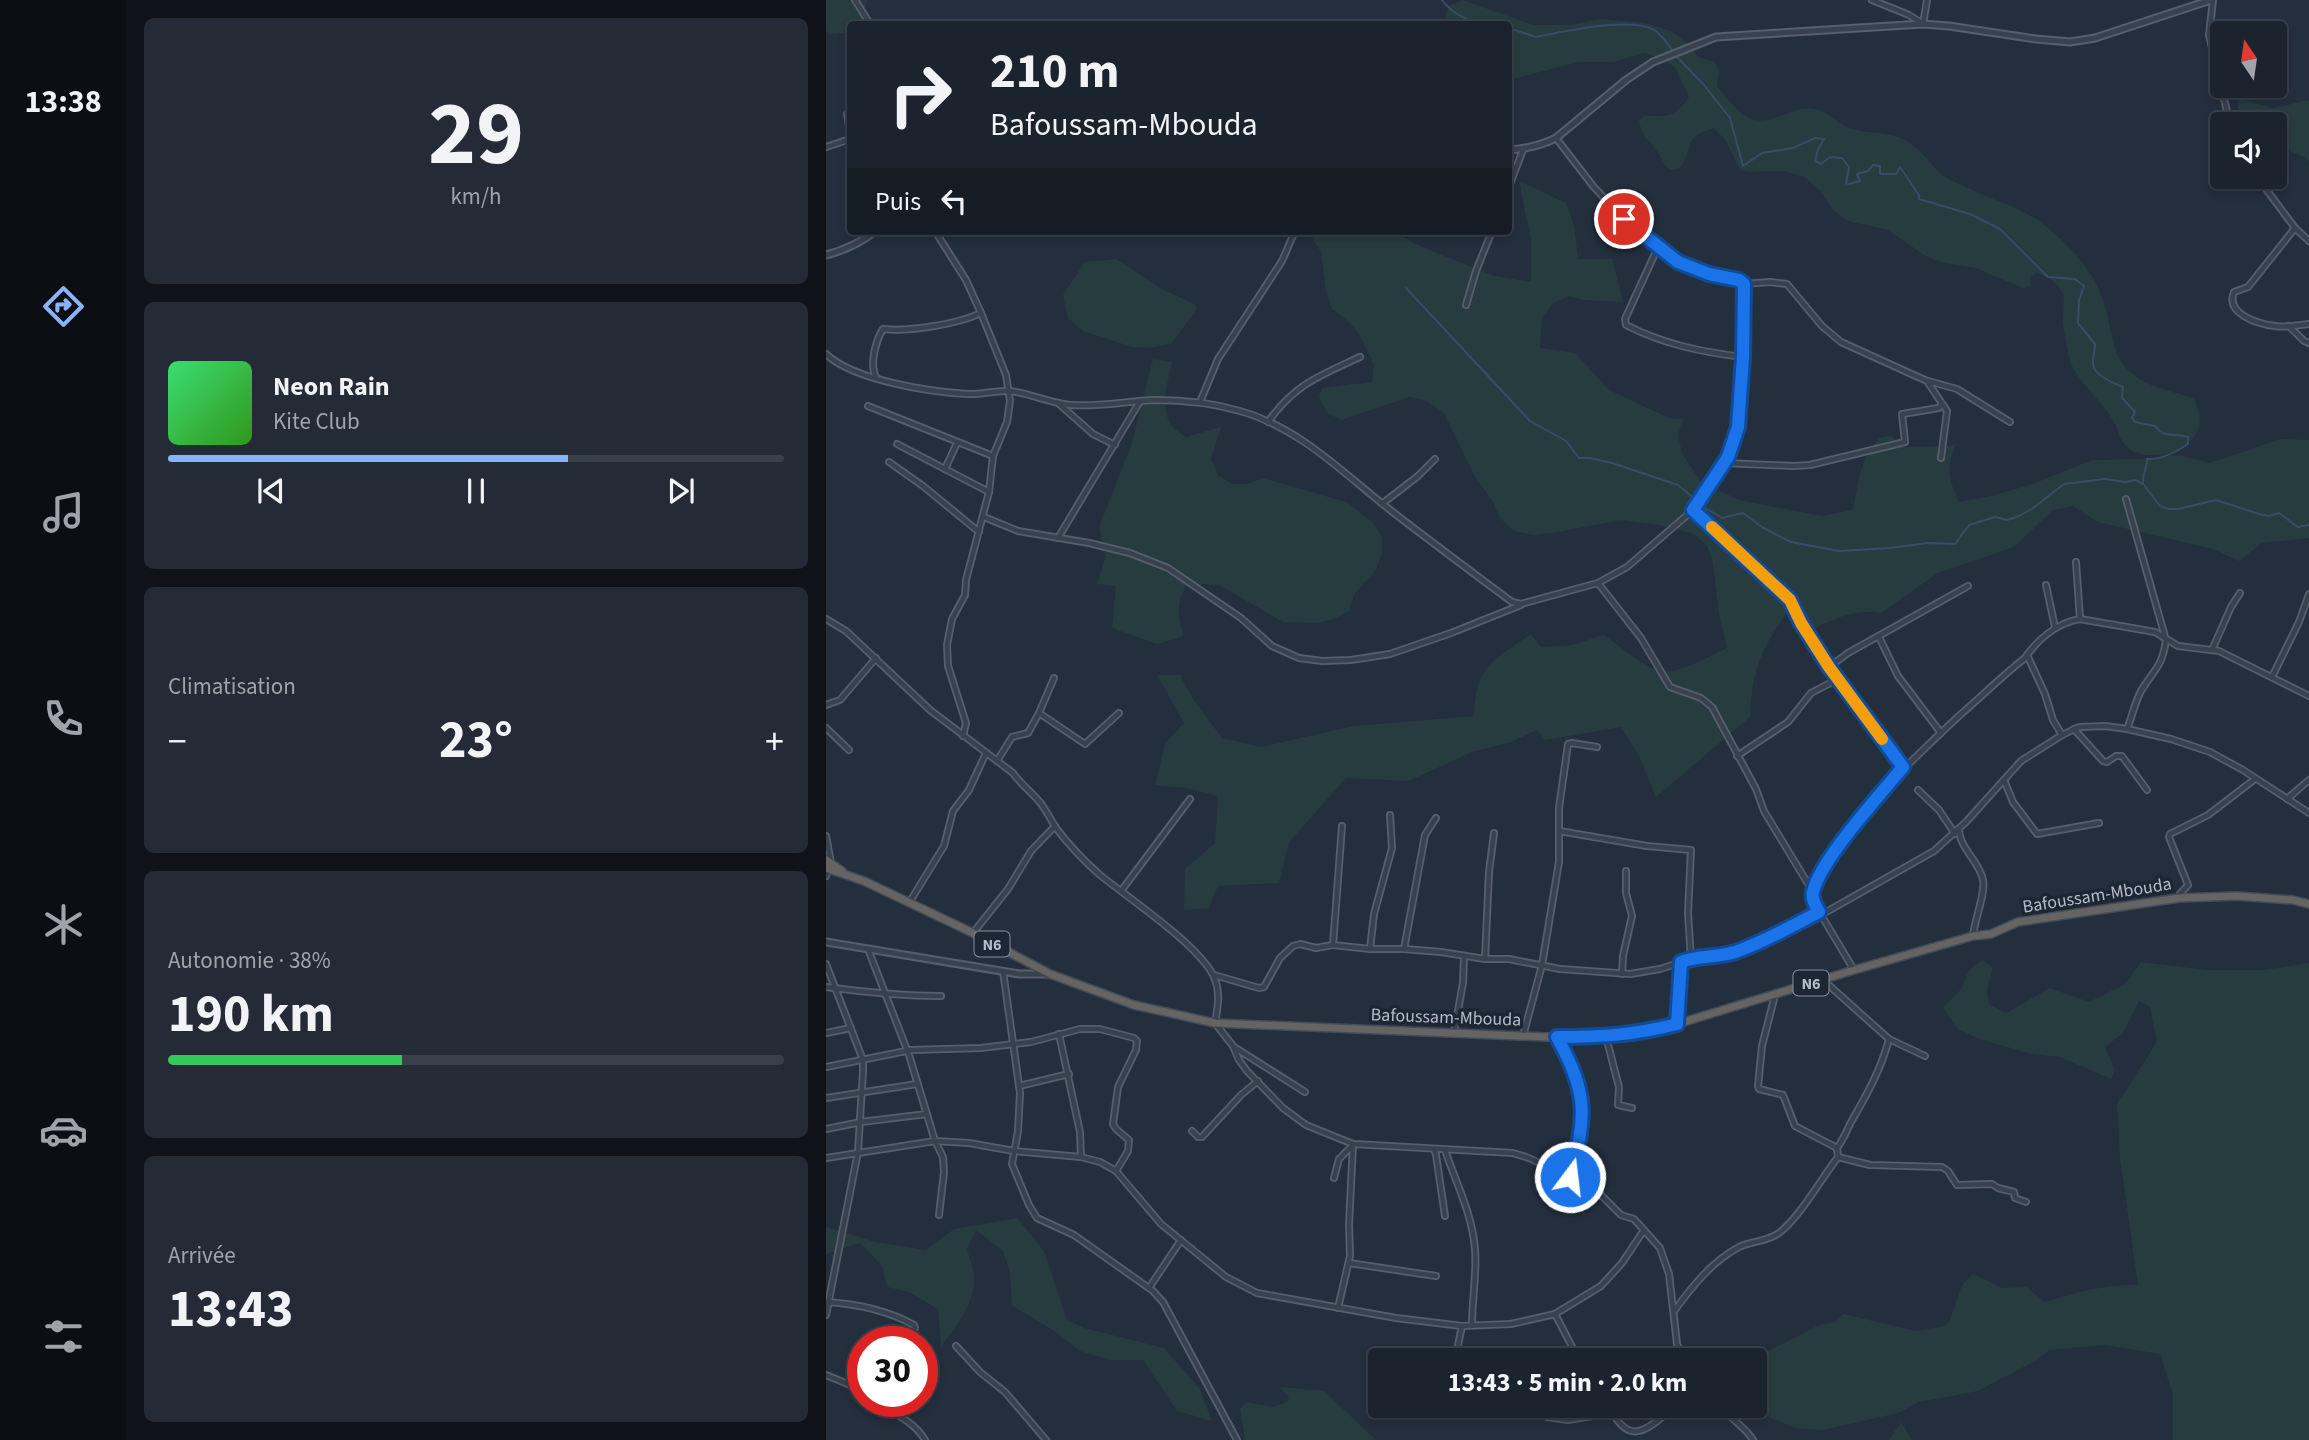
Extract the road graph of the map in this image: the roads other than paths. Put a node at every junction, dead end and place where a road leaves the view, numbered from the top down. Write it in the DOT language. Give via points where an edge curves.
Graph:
graph roads {
  1 [pos="855,0"];
  2 [pos="1872,0"];
  3 [pos="1927,0"];
  4 [pos="2212,0"];
  5 [pos="868,21"];
  6 [pos="1923,24"];
  7 [pos="2227,112"];
  8 [pos="1556,138"];
  9 [pos="847,140"];
  10 [pos="826,147"];
  11 [pos="1523,149"];
  12 [pos="1512,150"];
  13 [pos="1512,178"];
  14 [pos="2267,189"];
  15 [pos="2295,228"];
  16 [pos="871,235"];
  17 [pos="938,235"];
  18 [pos="1293,235"];
  19 [pos="1490,235"];
  20 [pos="2309,241"];
  21 [pos="1658,247"];
  22 [pos="826,254"];
  23 [pos="1744,284"];
  24 [pos="1466,305"];
  25 [pos="981,313"];
  26 [pos="2309,324"];
  27 [pos="2289,326"];
  28 [pos="2309,343"];
  29 [pos="826,354"];
  30 [pos="1360,357"];
  31 [pos="1743,357"];
  32 [pos="829,359"];
  33 [pos="876,377"];
  34 [pos="1927,381"];
  35 [pos="1009,391"];
  36 [pos="1139,402"];
  37 [pos="1200,402"];
  38 [pos="1057,403"];
  39 [pos="1941,405"];
  40 [pos="868,406"];
  41 [pos="1268,422"];
  42 [pos="2010,422"];
  43 [pos="957,443"];
  44 [pos="897,444"];
  45 [pos="1115,444"];
  46 [pos="993,456"];
  47 [pos="1941,458"];
  48 [pos="1435,459"];
  49 [pos="889,462"];
  50 [pos="1725,463"];
  51 [pos="945,469"];
  52 [pos="989,492"];
  53 [pos="2126,499"];
  54 [pos="1383,503"];
  55 [pos="1693,510"];
  56 [pos="984,517"];
  57 [pos="979,532"];
  58 [pos="1059,535"];
  59 [pos="2076,562"];
  60 [pos="1598,583"];
  61 [pos="2046,585"];
  62 [pos="1968,586"];
  63 [pos="2240,593"];
  64 [pos="2309,594"];
  65 [pos="1521,604"];
  66 [pos="826,619"];
  67 [pos="2080,619"];
  68 [pos="2055,628"];
  69 [pos="1879,636"];
  70 [pos="2166,640"];
  71 [pos="2212,650"];
  72 [pos="2027,655"];
  73 [pos="876,658"];
  74 [pos="1829,667"];
  75 [pos="2272,677"];
  76 [pos="1054,678"];
  77 [pos="1838,679"];
  78 [pos="2309,696"];
  79 [pos="826,705"];
  80 [pos="1039,713"];
  81 [pos="1119,713"];
  82 [pos="826,728"];
  83 [pos="2074,729"];
  84 [pos="2127,729"];
  85 [pos="1941,733"];
  86 [pos="2062,735"];
  87 [pos="963,736"];
  88 [pos="1597,747"];
  89 [pos="849,750"];
  90 [pos="986,753"];
  91 [pos="1737,757"];
  92 [pos="997,761"];
  93 [pos="1903,767"];
  94 [pos="2255,779"];
  95 [pos="2004,780"];
  96 [pos="2309,780"];
  97 [pos="1918,790"];
  98 [pos="2147,790"];
  99 [pos="1190,799"];
  100 [pos="2287,799"];
  101 [pos="2309,813"];
  102 [pos="1390,815"];
  103 [pos="1436,818"];
  104 [pos="2099,823"];
  105 [pos="1055,826"];
  106 [pos="1342,826"];
  107 [pos="1959,828"];
  108 [pos="1559,831"];
  109 [pos="1494,833"];
  110 [pos="1955,834"];
  111 [pos="826,836"];
  112 [pos="828,867"];
  113 [pos="1626,871"];
  114 [pos="1121,891"];
  115 [pos="1813,892"];
  116 [pos="2179,898"];
  117 [pos="909,903"];
  118 [pos="2309,904"];
  119 [pos="1820,914"];
  120 [pos="972,933"];
  121 [pos="1973,936"];
  122 [pos="826,943"];
  123 [pos="1333,945"];
  124 [pos="868,949"];
  125 [pos="1370,949"];
  126 [pos="1404,949"];
  127 [pos="1464,956"];
  128 [pos="1485,959"];
  129 [pos="1690,959"];
  130 [pos="1681,962"];
  131 [pos="826,964"];
  132 [pos="1542,965"];
  133 [pos="1854,970"];
  134 [pos="1003,971"];
  135 [pos="1050,974"];
  136 [pos="1622,974"];
  137 [pos="1213,975"];
  138 [pos="1822,979"];
  139 [pos="826,986"];
  140 [pos="836,988"];
  141 [pos="886,993"];
  142 [pos="1775,994"];
  143 [pos="941,996"];
  144 [pos="1215,1023"];
  145 [pos="1677,1024"];
  146 [pos="851,1028"];
  147 [pos="826,1033"];
  148 [pos="1454,1033"];
  149 [pos="1059,1034"];
  150 [pos="1523,1036"];
  151 [pos="1557,1037"];
  152 [pos="1606,1037"];
  153 [pos="1889,1039"];
  154 [pos="1014,1044"];
  155 [pos="1233,1046"];
  156 [pos="907,1051"];
  157 [pos="1925,1056"];
  158 [pos="863,1060"];
  159 [pos="826,1067"];
  160 [pos="1069,1074"];
  161 [pos="1258,1081"];
  162 [pos="917,1084"];
  163 [pos="1019,1086"];
  164 [pos="862,1092"];
  165 [pos="1305,1092"];
  166 [pos="826,1098"];
  167 [pos="1632,1108"];
  168 [pos="927,1114"];
  169 [pos="861,1122"];
  170 [pos="826,1129"];
  171 [pos="1192,1131"];
  172 [pos="935,1141"];
  173 [pos="1353,1144"];
  174 [pos="1433,1148"];
  175 [pos="1836,1148"];
  176 [pos="1445,1149"];
  177 [pos="1014,1151"];
  178 [pos="858,1152"];
  179 [pos="1081,1157"];
  180 [pos="1838,1157"];
  181 [pos="826,1158"];
  182 [pos="1116,1171"];
  183 [pos="1570,1177"];
  184 [pos="1334,1178"];
  185 [pos="2026,1202"];
  186 [pos="939,1215"];
  187 [pos="1445,1216"];
  188 [pos="1644,1230"];
  189 [pos="1181,1240"];
  190 [pos="1349,1263"];
  191 [pos="1436,1276"];
  192 [pos="1149,1289"];
  193 [pos="827,1302"];
  194 [pos="1338,1308"];
  195 [pos="1674,1311"];
  196 [pos="1555,1314"];
  197 [pos="826,1315"];
  198 [pos="1462,1325"];
  199 [pos="1472,1325"];
  200 [pos="914,1326"];
  201 [pos="956,1346"];
  202 [pos="1457,1348"];
  203 [pos="1573,1348"];
  204 [pos="1679,1348"];
  205 [pos="826,1375"];
  206 [pos="847,1384"];
  207 [pos="898,1417"];
  208 [pos="1554,1418"];
  209 [pos="1580,1418"];
  210 [pos="1614,1418"];
  211 [pos="1662,1418"];
  212 [pos="1730,1418"];
  213 [pos="925,1440"];
  214 [pos="1046,1440"];
  215 [pos="1237,1440"];
  216 [pos="1753,1440"];
  1 -- 5 [label="street"];
  2 -- 6 [label="street"];
  3 -- 6 [label="street"];
  4 -- 6 [label="street" via="2070,42"];
  4 -- 7 [label="street" via="2209,35"];
  6 -- 8 [label="street" via="1716,37 1654,62"];
  8 -- 11 [label="street"];
  8 -- 21 [label="street" via="1616,211"];
  9 -- 10 [label="street"];
  11 -- 12 [label="street"];
  11 -- 13 [label="street"];
  14 -- 15 [label="street"];
  15 -- 20 [label="street"];
  15 -- 27 [label="street" via="2248,287 2231,298 2241,315 2250,320"];
  16 -- 22 [label="street" via="843,251"];
  17 -- 25 [label="street"];
  18 -- 37 [label="street" via="1282,261 1218,359"];
  19 -- 24 [label="street"];
  21 -- 23 [label="street" via="1691,268"];
  21 -- 31 [label="street" via="1626,325 1673,345"];
  23 -- 31 [label="street"];
  23 -- 34 [label="street" via="1787,284 1830,335"];
  25 -- 33 [label="street" via="938,325 883,329 872,370"];
  25 -- 35 [label="street"];
  26 -- 27 [label="street"];
  27 -- 28 [label="street"];
  29 -- 32 [label="street"];
  30 -- 41 [label="street" via="1299,387"];
  31 -- 50 [label="street" via="1738,427"];
  32 -- 33 [label="street"];
  33 -- 35 [label="street" via="900,385 968,394"];
  34 -- 39 [label="street"];
  34 -- 42 [label="street" via="1956,389"];
  35 -- 38 [label="street"];
  35 -- 46 [label="street" via="1010,410"];
  36 -- 37 [label="street"];
  36 -- 38 [label="street"];
  36 -- 45 [label="street"];
  37 -- 41 [label="street"];
  38 -- 45 [label="street" via="1093,434"];
  39 -- 47 [label="street" via="1947,411"];
  39 -- 50 [label="street" via="1902,414 1905,442 1810,465"];
  40 -- 43 [label="street"];
  41 -- 54 [label="street" via="1310,444"];
  43 -- 46 [label="street"];
  43 -- 51 [label="street"];
  44 -- 51 [label="street"];
  45 -- 58 [label="street"];
  46 -- 52 [label="street"];
  48 -- 54 [label="street"];
  49 -- 57 [label="street"];
  50 -- 55 [label="street"];
  51 -- 52 [label="street"];
  52 -- 56 [label="street"];
  53 -- 70 [label="street"];
  54 -- 65 [label="street" via="1512,602"];
  55 -- 60 [label="street" via="1628,566"];
  55 -- 74 [label="street" via="1790,600"];
  56 -- 57 [label="street"];
  56 -- 58 [label="street" via="1018,531"];
  57 -- 87 [label="street" via="965,595 952,619 947,645 948,666 966,723"];
  58 -- 65 [label="street" via="1168,568 1241,618 1272,646 1299,658 1351,660 1391,654"];
  59 -- 67 [label="street"];
  60 -- 65 [label="street"];
  60 -- 91 [label="street" via="1641,638 1670,687 1712,707"];
  61 -- 68 [label="street"];
  62 -- 69 [label="street"];
  63 -- 71 [label="street"];
  64 -- 75 [label="street"];
  66 -- 73 [label="street"];
  67 -- 68 [label="street"];
  67 -- 70 [label="street" via="2155,632"];
  68 -- 72 [label="street"];
  69 -- 74 [label="street"];
  69 -- 85 [label="street" via="1898,676"];
  70 -- 71 [label="street"];
  70 -- 84 [label="street" via="2161,663 2141,691"];
  71 -- 75 [label="street"];
  72 -- 85 [label="street"];
  72 -- 86 [label="street"];
  73 -- 79 [label="street" via="840,700"];
  73 -- 87 [label="street"];
  74 -- 77 [label="street"];
  75 -- 78 [label="street"];
  76 -- 80 [label="street"];
  77 -- 91 [label="street" via="1811,694 1788,722"];
  77 -- 93 [label="street"];
  80 -- 81 [label="street" via="1085,744"];
  80 -- 92 [label="street" via="1028,733 1012,737"];
  82 -- 89 [label="street"];
  83 -- 84 [label="street" via="2091,725"];
  83 -- 86 [label="street"];
  83 -- 98 [label="street" via="2103,761 2122,756"];
  84 -- 94 [label="street" via="2210,752"];
  85 -- 93 [label="street"];
  86 -- 95 [label="street" via="2021,761"];
  87 -- 90 [label="street"];
  88 -- 108 [label="street" via="1567,744"];
  90 -- 92 [label="street"];
  90 -- 117 [label="street" via="969,790 953,811 944,846"];
  91 -- 115 [label="street"];
  92 -- 105 [label="street" via="1041,803"];
  93 -- 115 [label="street" via="1827,862"];
  94 -- 100 [label="street"];
  94 -- 116 [label="street" via="2208,815 2169,836 2188,885"];
  95 -- 104 [label="street" via="2013,802 2037,834"];
  95 -- 107 [label="street"];
  96 -- 100 [label="street"];
  97 -- 110 [label="street"];
  99 -- 114 [label="street"];
  100 -- 101 [label="street"];
  102 -- 125 [label="street" via="1392,848 1374,914"];
  103 -- 126 [label="street" via="1424,835"];
  105 -- 114 [label="street" via="1080,856"];
  105 -- 120 [label="street" via="1031,851 1008,889"];
  106 -- 123 [label="street"];
  107 -- 110 [label="street"];
  107 -- 121 [label="street" via="1959,837 1984,882"];
  108 -- 129 [label="street" via="1691,850"];
  108 -- 132 [label="street" via="1559,862"];
  109 -- 128 [label="street"];
  110 -- 119 [label="street" via="1934,851"];
  111 -- 112 [label="street"];
  112 -- 117 [label="highway, Bafoussam-Mbouda / N6"];
  113 -- 136 [label="street" via="1632,916"];
  114 -- 137 [label="street" via="1182,941"];
  115 -- 119 [label="street"];
  116 -- 118 [label="highway, Bafoussam-Mbouda / N6" via="2237,896"];
  116 -- 121 [label="highway, Bafoussam-Mbouda / N6" via="2018,922"];
  117 -- 120 [label="highway, Bafoussam-Mbouda / N6"];
  119 -- 129 [label="street" via="1744,949"];
  119 -- 133 [label="street"];
  120 -- 135 [label="highway, Bafoussam-Mbouda / N6"];
  121 -- 133 [label="highway, Bafoussam-Mbouda / N6"];
  122 -- 124 [label="street"];
  123 -- 125 [label="street"];
  123 -- 137 [label="street" via="1293,946 1280,958 1264,987"];
  124 -- 134 [label="street"];
  124 -- 141 [label="street"];
  125 -- 126 [label="street"];
  126 -- 127 [label="street"];
  127 -- 128 [label="street"];
  127 -- 148 [label="street"];
  128 -- 132 [label="street"];
  129 -- 130 [label="street"];
  130 -- 136 [label="street" via="1645,973"];
  130 -- 145 [label="street"];
  131 -- 140 [label="street"];
  132 -- 136 [label="street"];
  132 -- 150 [label="street"];
  133 -- 138 [label="highway, Bafoussam-Mbouda / N6"];
  134 -- 135 [label="street"];
  134 -- 154 [label="street"];
  135 -- 144 [label="highway, Bafoussam-Mbouda / N6" via="1134,1005"];
  137 -- 144 [label="street" via="1219,994"];
  138 -- 142 [label="highway, Bafoussam-Mbouda / N6"];
  138 -- 153 [label="street"];
  139 -- 140 [label="street"];
  140 -- 141 [label="street"];
  140 -- 146 [label="street"];
  141 -- 143 [label="street"];
  141 -- 156 [label="street"];
  142 -- 145 [label="highway, Bafoussam-Mbouda / N6"];
  142 -- 175 [label="street" via="1762,1046 1759,1089 1783,1095 1795,1126"];
  144 -- 148 [label="highway, Bafoussam-Mbouda / N6"];
  144 -- 155 [label="street"];
  145 -- 152 [label="highway, Bafoussam-Mbouda / N6"];
  146 -- 147 [label="street"];
  146 -- 158 [label="street"];
  148 -- 150 [label="highway, Bafoussam-Mbouda / N6"];
  149 -- 154 [label="street"];
  149 -- 160 [label="street"];
  149 -- 182 [label="street" via="1094,1028 1137,1041 1118,1087 1114,1126 1130,1143"];
  150 -- 151 [label="highway, Bafoussam-Mbouda / N6"];
  151 -- 152 [label="highway, Bafoussam-Mbouda / N6"];
  151 -- 183 [label="street" via="1581,1093 1581,1130"];
  152 -- 167 [label="street" via="1619,1087 1618,1105"];
  153 -- 157 [label="street"];
  153 -- 175 [label="street" via="1869,1092"];
  154 -- 156 [label="street"];
  154 -- 163 [label="street"];
  155 -- 161 [label="street"];
  155 -- 165 [label="street"];
  156 -- 158 [label="street"];
  156 -- 162 [label="street"];
  158 -- 159 [label="street"];
  158 -- 164 [label="street"];
  160 -- 163 [label="street"];
  160 -- 179 [label="street"];
  161 -- 171 [label="street" via="1202,1137"];
  161 -- 173 [label="street" via="1306,1125"];
  162 -- 164 [label="street"];
  162 -- 168 [label="street"];
  163 -- 177 [label="street"];
  164 -- 166 [label="street"];
  164 -- 169 [label="street"];
  168 -- 169 [label="street"];
  168 -- 172 [label="street"];
  169 -- 170 [label="street"];
  169 -- 178 [label="street"];
  172 -- 177 [label="street"];
  172 -- 178 [label="street"];
  172 -- 186 [label="street" via="945,1162"];
  173 -- 174 [label="street"];
  173 -- 184 [label="street" via="1339,1159"];
  173 -- 190 [label="street"];
  174 -- 176 [label="street"];
  174 -- 187 [label="street"];
  175 -- 180 [label="street"];
  176 -- 183 [label="street" via="1521,1155"];
  176 -- 199 [label="street" via="1473,1234"];
  177 -- 179 [label="street"];
  177 -- 192 [label="street" via="1014,1170 1037,1218 1074,1235"];
  178 -- 181 [label="street"];
  178 -- 193 [label="street"];
  179 -- 182 [label="street"];
  180 -- 185 [label="street" via="1870,1165 1942,1167 1957,1185 1992,1184"];
  180 -- 195 [label="street" via="1786,1227 1715,1263"];
  182 -- 189 [label="street" via="1160,1224"];
  183 -- 188 [label="street" via="1599,1193"];
  188 -- 195 [label="street" via="1664,1258"];
  188 -- 196 [label="street" via="1601,1286"];
  189 -- 192 [label="street"];
  189 -- 194 [label="street" via="1226,1277 1257,1293"];
  190 -- 191 [label="street"];
  190 -- 194 [label="street"];
  192 -- 215 [label="street" via="1167,1309"];
  193 -- 197 [label="street"];
  193 -- 200 [label="street" via="864,1306"];
  194 -- 198 [label="street"];
  195 -- 204 [label="street"];
  196 -- 199 [label="street" via="1527,1322"];
  196 -- 203 [label="street"];
  198 -- 199 [label="street"];
  198 -- 202 [label="street"];
  201 -- 214 [label="street" via="1005,1392"];
  205 -- 206 [label="street"];
  207 -- 213 [label="street" via="912,1424"];
  208 -- 209 [label="street"];
  210 -- 211 [label="street" via="1623,1432 1632,1433 1651,1428"];
  212 -- 216 [label="street"];
}
